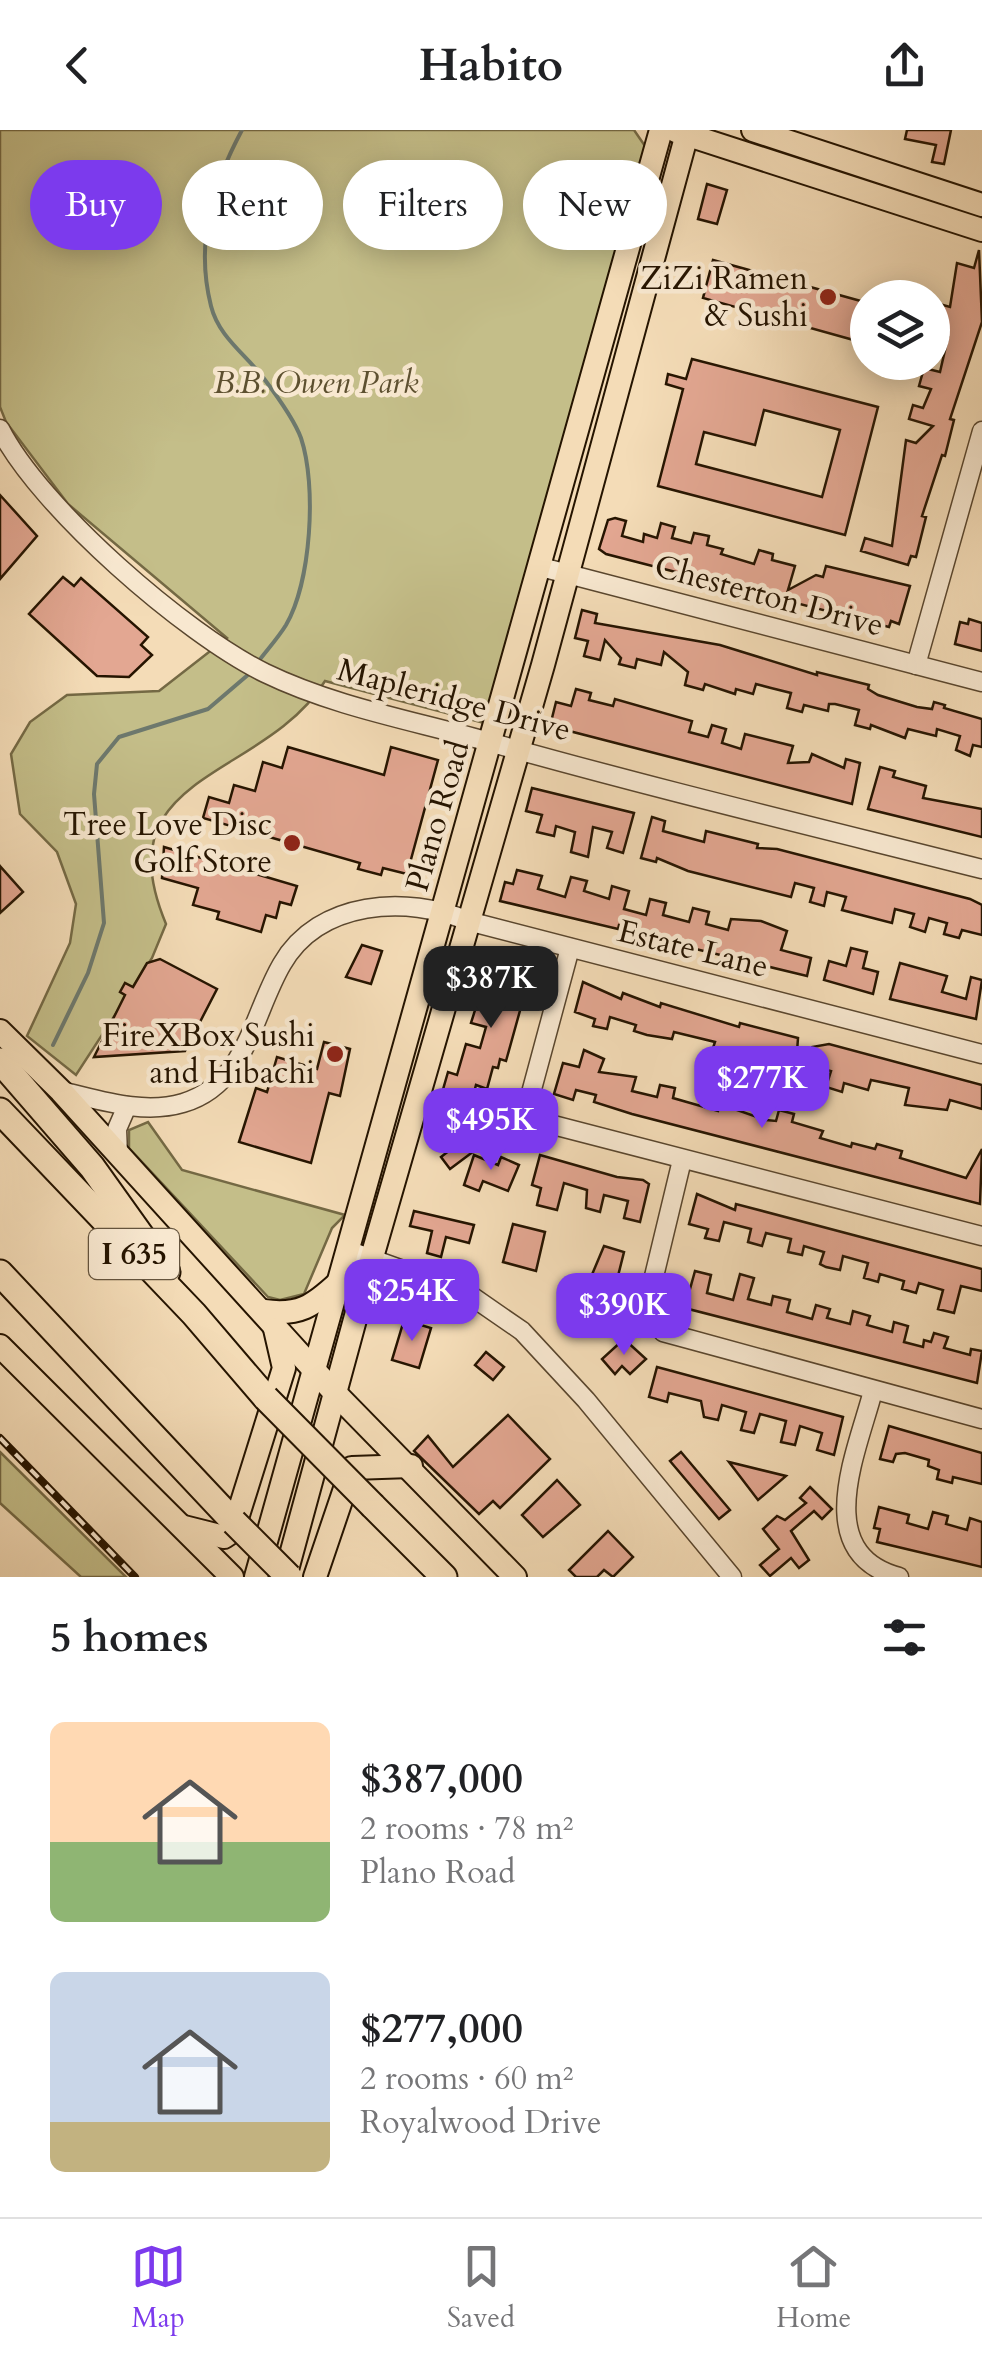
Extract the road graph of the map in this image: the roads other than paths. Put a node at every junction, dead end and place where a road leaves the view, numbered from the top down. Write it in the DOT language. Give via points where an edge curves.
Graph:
graph roads {
  1 [pos="661,130"];
  2 [pos="753,130"];
  3 [pos="682,132"];
  4 [pos="854,163"];
  5 [pos="848,187"];
  6 [pos="982,205"];
  7 [pos="982,230"];
  8 [pos="606,335"];
  9 [pos="632,342"];
  10 [pos="0,429"];
  11 [pos="982,431"];
  12 [pos="541,567"];
  13 [pos="568,574"];
  14 [pos="916,665"];
  15 [pos="982,682"];
  16 [pos="492,743"];
  17 [pos="518,750"];
  18 [pos="982,870"];
  19 [pos="445,912"];
  20 [pos="468,922"];
  21 [pos="570,948"];
  22 [pos="5,1047"];
  23 [pos="405,1048"];
  24 [pos="982,1054"];
  25 [pos="61,1091"];
  26 [pos="416,1100"];
  27 [pos="127,1106"];
  28 [pos="0,1111"];
  29 [pos="118,1155"];
  30 [pos="682,1160"];
  31 [pos="982,1236"];
  32 [pos="347,1250"];
  33 [pos="372,1257"];
  34 [pos="0,1273"];
  35 [pos="338,1284"];
  36 [pos="194,1314"];
  37 [pos="268,1316"];
  38 [pos="0,1346"];
  39 [pos="314,1368"];
  40 [pos="873,1391"];
  41 [pos="335,1392"];
  42 [pos="982,1419"];
  43 [pos="411,1466"];
  44 [pos="181,1526"];
  45 [pos="232,1577"];
  46 [pos="256,1577"];
  47 [pos="287,1577"];
  48 [pos="315,1577"];
  49 [pos="444,1577"];
  50 [pos="515,1577"];
  51 [pos="732,1577"];
  52 [pos="899,1577"];
  1 -- 8 [label="main road, Plano Road"];
  2 -- 4 [label="main road"];
  3 -- 5 [label="main road"];
  3 -- 9 [label="main road, Plano Road"];
  4 -- 5 [label="main road"];
  4 -- 6 [label="main road"];
  5 -- 7 [label="main road"];
  8 -- 9 [label="main road"];
  8 -- 12 [label="main road, Plano Road"];
  9 -- 13 [label="main road, Plano Road"];
  10 -- 16 [label="street, Mapleridge Drive" via="46,495 226,652 286,683"];
  11 -- 14 [label="street"];
  12 -- 13 [label="street, Chesterton Drive"];
  12 -- 16 [label="main road, Plano Road"];
  13 -- 14 [label="street, Chesterton Drive"];
  13 -- 17 [label="main road, Plano Road"];
  14 -- 15 [label="street, Chesterton Drive"];
  16 -- 17 [label="street, Mapleridge Drive"];
  16 -- 19 [label="main road, Plano Road"];
  17 -- 18 [label="street, Mapleridge Drive"];
  17 -- 20 [label="main road, Plano Road"];
  19 -- 20 [label="street, Estate Lane"];
  19 -- 23 [label="main road, Plano Road"];
  19 -- 27 [label="street, Estate Lane" via="405,906 354,910 316,929 284,960 236,1064 183,1103"];
  20 -- 21 [label="street, Estate Lane"];
  20 -- 26 [label="main road, Plano Road"];
  21 -- 24 [label="street, Estate Lane"];
  21 -- 30 [label="street" via="528,1104 530,1118"];
  22 -- 25 [label="main road"];
  22 -- 36 [label="highway"];
  23 -- 26 [label="main road" via="413,1055 410,1090"];
  23 -- 32 [label="main road, Plano Road"];
  25 -- 27 [label="street, Estate Lane"];
  25 -- 29 [label="main road"];
  26 -- 33 [label="main road, Plano Road"];
  27 -- 29 [label="street" via="117,1129"];
  28 -- 36 [label="highway, I 635"];
  29 -- 37 [label="main road"];
  30 -- 31 [label="street"];
  30 -- 40 [label="street" via="650,1293 662,1332"];
  32 -- 33 [label="street"];
  32 -- 35 [label="main road, Plano Road"];
  33 -- 41 [label="main road, Plano Road"];
  33 -- 51 [label="street" via="467,1293 522,1331"];
  34 -- 47 [label="highway, bridge"];
  35 -- 37 [label="main road" via="310,1308"];
  35 -- 39 [label="main road, Plano Road"];
  36 -- 49 [label="highway, I 635, bridge" via="266,1398"];
  37 -- 39 [label="main road"];
  37 -- 44 [label="main road" via="284,1368 233,1531 224,1537"];
  38 -- 44 [label="main road"];
  39 -- 41 [label="main road"];
  39 -- 46 [label="main road, Plano Road"];
  40 -- 42 [label="street"];
  40 -- 52 [label="street" via="844,1521 862,1558"];
  41 -- 43 [label="main road"];
  41 -- 47 [label="main road, Plano Road"];
  43 -- 48 [label="main road" via="352,1468"];
  43 -- 50 [label="main road"];
  44 -- 45 [label="main road"];
}
